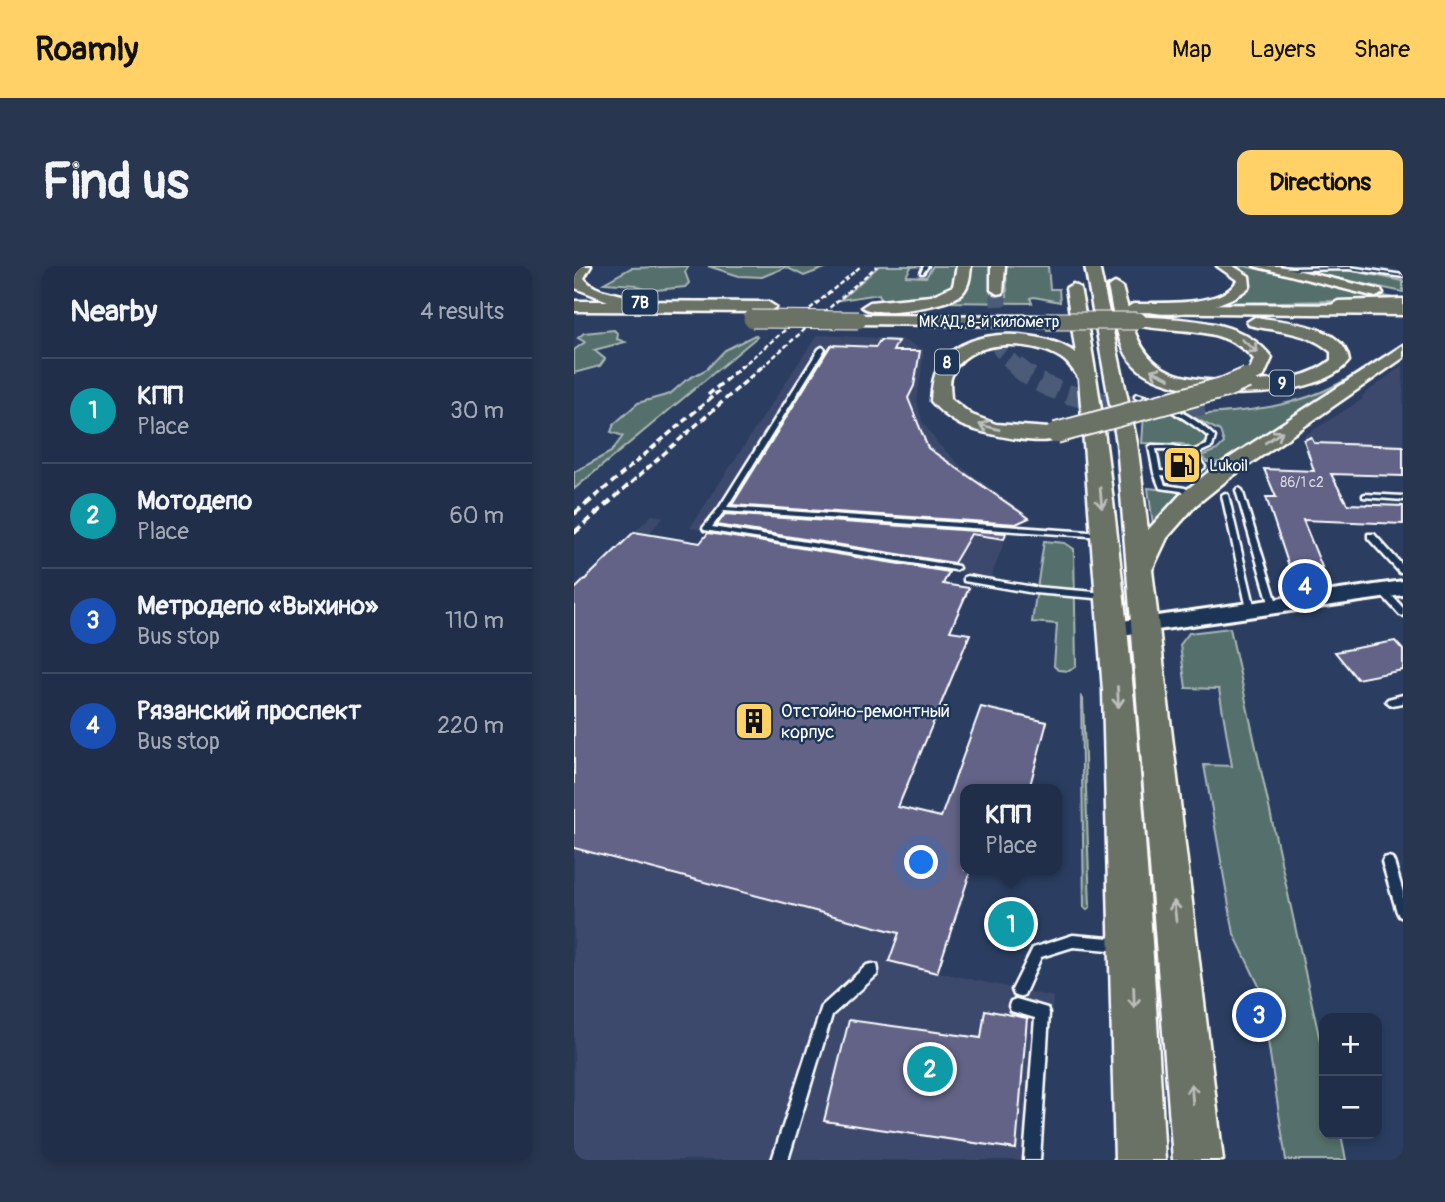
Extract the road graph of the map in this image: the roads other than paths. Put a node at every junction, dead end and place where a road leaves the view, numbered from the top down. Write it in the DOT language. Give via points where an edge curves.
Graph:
graph roads {
  1 [pos="584,266"];
  2 [pos="926,266"];
  3 [pos="964,266"];
  4 [pos="998,266"];
  5 [pos="1091,266"];
  6 [pos="1224,266"];
  7 [pos="1251,266"];
  8 [pos="1263,266"];
  9 [pos="922,272"];
  10 [pos="1285,273"];
  11 [pos="1111,274"];
  12 [pos="1312,274"];
  13 [pos="1403,275"];
  14 [pos="1072,280"];
  15 [pos="998,290"];
  16 [pos="1403,297"];
  17 [pos="1403,304"];
  18 [pos="574,306"];
  19 [pos="696,307"];
  20 [pos="1213,309"];
  21 [pos="1403,310"];
  22 [pos="864,314"];
  23 [pos="1136,315"];
  24 [pos="574,319"];
  25 [pos="1255,322"];
  26 [pos="1403,323"];
  27 [pos="1403,342"];
  28 [pos="1133,347"];
  29 [pos="822,349"];
  30 [pos="1403,350"];
  31 [pos="1090,383"];
  32 [pos="1137,396"];
  33 [pos="1205,406"];
  34 [pos="1128,443"];
  35 [pos="1192,453"];
  36 [pos="1157,473"];
  37 [pos="1215,479"];
  38 [pos="1240,490"];
  39 [pos="1193,496"];
  40 [pos="1365,496"];
  41 [pos="1403,498"];
  42 [pos="722,509"];
  43 [pos="1105,535"];
  44 [pos="1371,536"];
  45 [pos="955,568"];
  46 [pos="1141,568"];
  47 [pos="1403,571"];
  48 [pos="967,579"];
  49 [pos="1393,590"];
  50 [pos="1274,606"];
  51 [pos="1403,607"];
  52 [pos="1251,609"];
  53 [pos="1403,613"];
  54 [pos="1124,617"];
  55 [pos="1403,699"];
  56 [pos="1391,701"];
  57 [pos="1388,862"];
  58 [pos="1403,912"];
  59 [pos="1133,946"];
  60 [pos="872,970"];
  61 [pos="1019,990"];
  62 [pos="1016,1006"];
  63 [pos="780,1160"];
  64 [pos="1032,1160"];
  65 [pos="1140,1160"];
  66 [pos="1198,1160"];
  1 -- 19 [label="highway, 7B" via="578,278 587,290 613,299"];
  2 -- 9 [label="lane"];
  3 -- 22 [label="main road" via="960,286 951,295"];
  4 -- 15 [label="main road"];
  5 -- 34 [label="main road"];
  6 -- 23 [label="main road" via="1244,279 1232,295"];
  7 -- 10 [label="main road"];
  8 -- 10 [label="main road"];
  8 -- 12 [label="lane"];
  10 -- 12 [label="main road"];
  11 -- 28 [label="main road"];
  12 -- 13 [label="lane" via="1337,267"];
  12 -- 16 [label="main road"];
  14 -- 31 [label="main road"];
  17 -- 20 [label="main road"];
  18 -- 19 [label="highway, МКАД, 8-й километр"];
  19 -- 22 [label="highway, МКАД, 8-й километр"];
  20 -- 21 [label="highway, МКАД, 8-й километр"];
  20 -- 23 [label="highway, МКАД, 8-й километр"];
  22 -- 23 [label="highway, МКАД, 8-й километр, bridge"];
  22 -- 24 [label="highway, МКАД, 8-й километр, bridge"];
  23 -- 25 [label="highway, МКАД, 8-й километр"];
  23 -- 31 [label="main road, 8, one-way, bridge" via="1218,331 1248,342 1263,358 1258,372 1226,387 1056,433 1006,431 964,419 941,401 947,363 979,345 1030,343 1065,353"];
  25 -- 26 [label="highway, МКАД, 8-й километр"];
  25 -- 28 [label="main road, 9, one-way" via="1322,338 1339,351 1340,360 1334,369 1310,378 1218,388 1160,375 1141,362"];
  27 -- 33 [label="main road" via="1321,386 1242,404"];
  28 -- 32 [label="main road"];
  29 -- 42 [label="lane"];
  37 -- 30 [label="main road, one-way"];
  31 -- 43 [label="main road, one-way"];
  32 -- 34 [label="main road" via="1135,427"];
  32 -- 35 [label="lane" via="1167,408 1212,437 1210,446"];
  34 -- 46 [label="main road"];
  35 -- 36 [label="lane" via="1152,447"];
  35 -- 37 [label="lane"];
  36 -- 37 [label="lane"];
  36 -- 39 [label="lane" via="1162,487 1183,489"];
  37 -- 39 [label="main road"];
  37 -- 52 [label="lane"];
  38 -- 50 [label="lane"];
  39 -- 46 [label="main road" via="1156,536"];
  40 -- 41 [label="lane"];
  42 -- 43 [label="lane"];
  42 -- 45 [label="lane" via="707,528"];
  43 -- 54 [label="main road"];
  44 -- 47 [label="lane"];
  46 -- 54 [label="main road"];
  48 -- 54 [label="lane" via="1034,590"];
  49 -- 50 [label="street"];
  49 -- 51 [label="lane"];
  49 -- 53 [label="lane"];
  50 -- 52 [label="street"];
  52 -- 54 [label="street"];
  54 -- 59 [label="main road, one-way"];
  66 -- 54 [label="main road, one-way"];
  55 -- 56 [label="lane"];
  57 -- 58 [label="lane"];
  59 -- 61 [label="lane" via="1073,941 1037,952"];
  59 -- 65 [label="main road, one-way"];
  60 -- 63 [label="lane" via="827,1010"];
  62 -- 64 [label="lane" via="1042,1013"];
}
